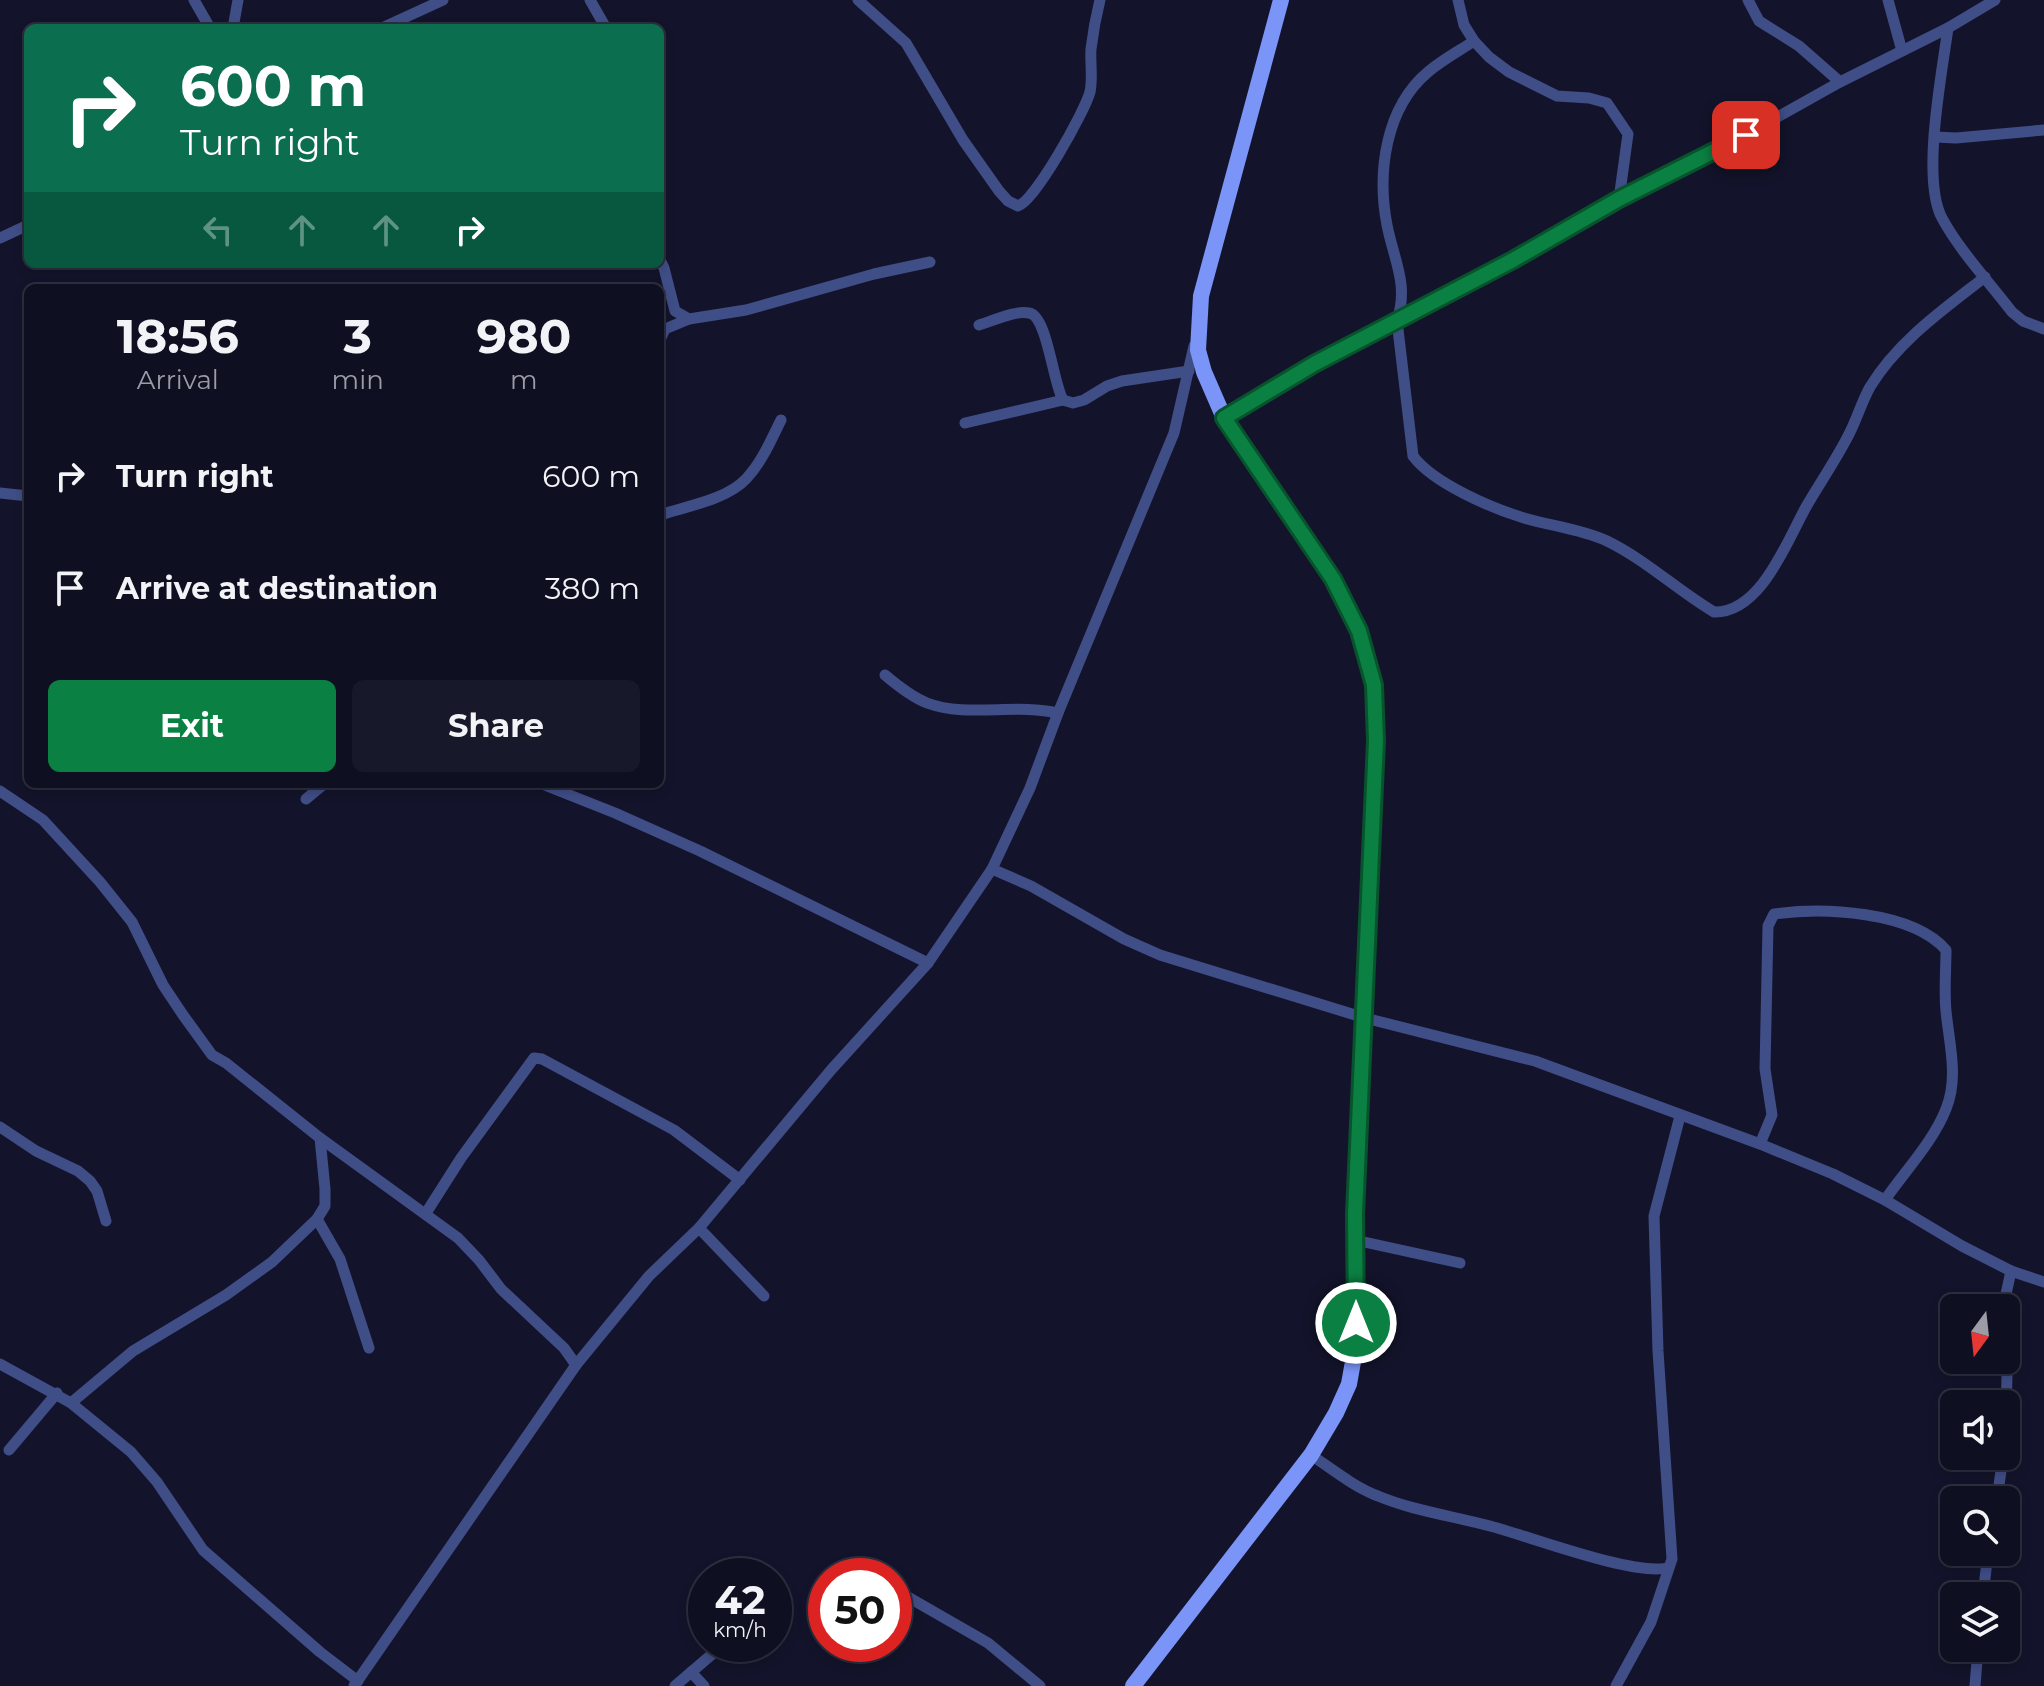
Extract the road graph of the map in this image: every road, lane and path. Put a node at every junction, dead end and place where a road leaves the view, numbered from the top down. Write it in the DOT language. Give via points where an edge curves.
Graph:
graph roads {
  1 [pos="194,0"];
  2 [pos="238,0"];
  3 [pos="443,0"];
  4 [pos="590,0"];
  5 [pos="858,0"];
  6 [pos="1100,0"];
  7 [pos="1281,0"];
  8 [pos="1458,0"];
  9 [pos="1748,0"];
  10 [pos="1888,0"];
  11 [pos="1995,0"];
  12 [pos="208,24"];
  13 [pos="234,24"];
  14 [pos="391,24"];
  15 [pos="604,24"];
  16 [pos="1948,28"];
  17 [pos="1474,41"];
  18 [pos="1902,51"];
  19 [pos="1840,82"];
  20 [pos="2044,130"];
  21 [pos="1935,137"];
  22 [pos="1619,199"];
  23 [pos="24,227"];
  24 [pos="0,238"];
  25 [pos="930,262"];
  26 [pos="664,268"];
  27 [pos="1985,277"];
  28 [pos="689,319"];
  29 [pos="1397,321"];
  30 [pos="979,325"];
  31 [pos="2044,329"];
  32 [pos="1198,330"];
  33 [pos="664,331"];
  34 [pos="1189,371"];
  35 [pos="1063,400"];
  36 [pos="1224,418"];
  37 [pos="781,420"];
  38 [pos="965,423"];
  39 [pos="0,493"];
  40 [pos="24,496"];
  41 [pos="664,514"];
  42 [pos="885,675"];
  43 [pos="1058,713"];
  44 [pos="319,788"];
  45 [pos="551,788"];
  46 [pos="0,791"];
  47 [pos="306,799"];
  48 [pos="992,869"];
  49 [pos="928,963"];
  50 [pos="1365,1018"];
  51 [pos="1680,1116"];
  52 [pos="0,1127"];
  53 [pos="320,1138"];
  54 [pos="1760,1144"];
  55 [pos="740,1180"];
  56 [pos="1885,1200"];
  57 [pos="426,1213"];
  58 [pos="317,1219"];
  59 [pos="106,1221"];
  60 [pos="699,1228"];
  61 [pos="1355,1240"];
  62 [pos="1460,1263"];
  63 [pos="2011,1271"];
  64 [pos="2044,1282"];
  65 [pos="2006,1294"];
  66 [pos="764,1296"];
  67 [pos="369,1348"];
  68 [pos="0,1364"];
  69 [pos="576,1365"];
  70 [pos="57,1393"];
  71 [pos="71,1403"];
  72 [pos="9,1450"];
  73 [pos="1311,1455"];
  74 [pos="1667,1568"];
  75 [pos="912,1599"];
  76 [pos="703,1662"];
  77 [pos="1977,1662"];
  78 [pos="691,1672"];
  79 [pos="356,1683"];
  80 [pos="675,1686"];
  81 [pos="704,1686"];
  82 [pos="1040,1686"];
  83 [pos="1133,1686"];
  84 [pos="1616,1686"];
  85 [pos="1975,1686"];
  1 -- 12 [label="street"];
  2 -- 13 [label="street"];
  3 -- 14 [label="street"];
  4 -- 15 [label="street"];
  5 -- 6 [label="street" via="906,43 963,140 999,191 1018,206 1043,180 1087,100"];
  7 -- 32 [label="main road" via="1201,296"];
  8 -- 17 [label="street"];
  9 -- 19 [label="street" via="1759,21 1799,46"];
  10 -- 18 [label="street"];
  11 -- 16 [label="street"];
  16 -- 18 [label="street"];
  16 -- 21 [label="street"];
  17 -- 22 [label="street" via="1509,72 1540,89 1607,103 1628,134"];
  17 -- 29 [label="street" via="1426,73 1393,122 1384,157 1384,192 1403,286"];
  18 -- 19 [label="street"];
  19 -- 22 [label="street"];
  20 -- 21 [label="street"];
  21 -- 27 [label="street" via="1941,216"];
  22 -- 29 [label="street"];
  23 -- 24 [label="street"];
  25 -- 28 [label="street" via="746,310"];
  26 -- 28 [label="street" via="675,311"];
  27 -- 29 [label="street" via="1926,323 1879,375 1779,559 1762,584 1725,613 1696,602 1634,555 1603,540 1499,508 1420,466 1413,456"];
  27 -- 31 [label="street" via="2012,312"];
  28 -- 33 [label="street"];
  29 -- 36 [label="street"];
  30 -- 35 [label="street" via="1034,313"];
  32 -- 34 [label="street"];
  32 -- 36 [label="main road" via="1204,372"];
  34 -- 35 [label="street" via="1122,381 1084,400"];
  34 -- 43 [label="street" via="1174,433"];
  35 -- 38 [label="street"];
  36 -- 50 [label="main road" via="1333,579 1359,631 1374,685"];
  37 -- 41 [label="street" via="744,482 720,496"];
  39 -- 40 [label="street"];
  42 -- 43 [label="street" via="927,703 946,708"];
  43 -- 48 [label="street"];
  44 -- 47 [label="street"];
  45 -- 49 [label="street" via="700,851"];
  46 -- 53 [label="street" via="43,820 132,922 163,985 212,1055"];
  48 -- 49 [label="street"];
  48 -- 50 [label="street" via="1160,955"];
  49 -- 55 [label="street"];
  50 -- 51 [label="street" via="1535,1061"];
  50 -- 61 [label="main road"];
  51 -- 54 [label="street"];
  51 -- 74 [label="street" via="1654,1216 1672,1552"];
  52 -- 59 [label="street" via="90,1181"];
  53 -- 57 [label="street"];
  53 -- 58 [label="street" via="325,1206"];
  54 -- 56 [label="street"];
  54 -- 56 [label="street" via="1772,1115 1765,1069 1768,926 1774,914 1799,910 1904,922 1946,950 1952,1080 1947,1107 1934,1132"];
  55 -- 57 [label="street" via="674,1130 534,1058"];
  55 -- 60 [label="street"];
  56 -- 63 [label="street"];
  57 -- 69 [label="street" via="458,1238"];
  58 -- 67 [label="street" via="340,1259"];
  58 -- 71 [label="street" via="272,1262 133,1351"];
  60 -- 66 [label="street"];
  60 -- 69 [label="street" via="649,1276"];
  61 -- 62 [label="street"];
  61 -- 73 [label="main road" via="1356,1345 1349,1384"];
  63 -- 64 [label="street"];
  63 -- 65 [label="street"];
  68 -- 70 [label="street"];
  69 -- 79 [label="street"];
  70 -- 71 [label="street"];
  70 -- 72 [label="street"];
  71 -- 79 [label="street" via="145,1466 203,1550"];
  73 -- 74 [label="street" via="1376,1496 1404,1505 1618,1563"];
  73 -- 83 [label="main road"];
  74 -- 84 [label="street" via="1651,1622"];
  75 -- 82 [label="street" via="988,1643"];
  76 -- 78 [label="street"];
  77 -- 85 [label="street"];
  78 -- 80 [label="street"];
  78 -- 81 [label="street"];
}
